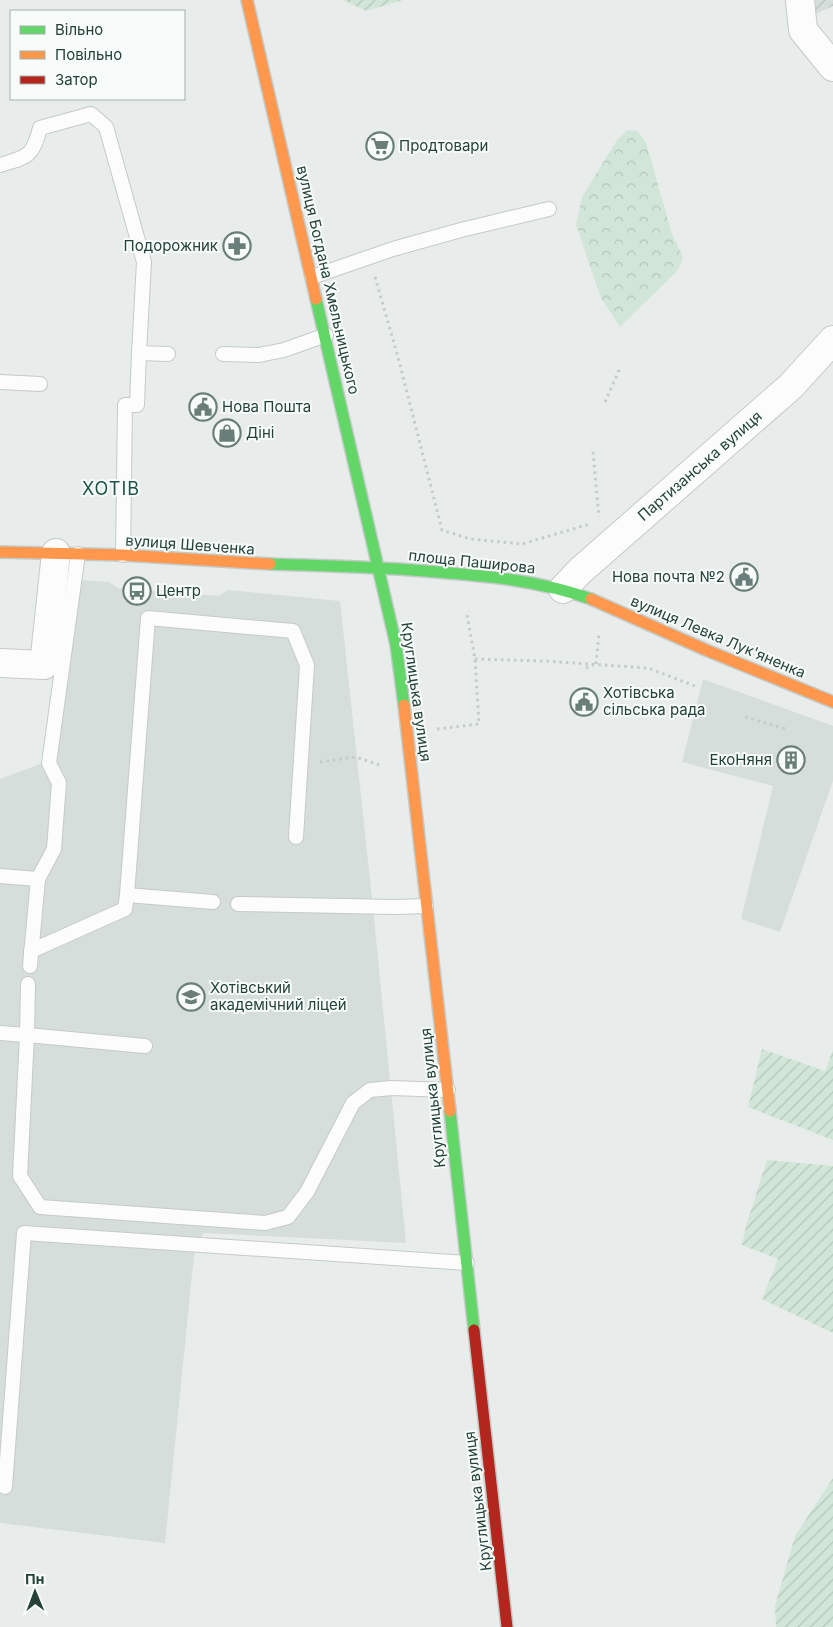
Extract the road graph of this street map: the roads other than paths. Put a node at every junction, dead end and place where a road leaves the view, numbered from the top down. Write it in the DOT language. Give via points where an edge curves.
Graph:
graph roads {
  1 [pos="247,0"];
  2 [pos="800,0"];
  3 [pos="833,67"];
  4 [pos="0,165"];
  5 [pos="549,209"];
  6 [pos="312,277"];
  7 [pos="326,335"];
  8 [pos="833,340"];
  9 [pos="140,353"];
  10 [pos="168,354"];
  11 [pos="223,354"];
  12 [pos="0,382"];
  13 [pos="40,384"];
  14 [pos="0,552"];
  15 [pos="67,554"];
  16 [pos="123,555"];
  17 [pos="378,568"];
  18 [pos="563,589"];
  19 [pos="0,663"];
  20 [pos="833,702"];
  21 [pos="296,837"];
  22 [pos="0,876"];
  23 [pos="38,879"];
  24 [pos="127,895"];
  25 [pos="213,902"];
  26 [pos="238,904"];
  27 [pos="426,906"];
  28 [pos="31,951"];
  29 [pos="30,966"];
  30 [pos="28,984"];
  31 [pos="0,1033"];
  32 [pos="26,1035"];
  33 [pos="145,1046"];
  34 [pos="448,1090"];
  35 [pos="467,1263"];
  36 [pos="5,1487"];
  37 [pos="506,1627"];
  1 -- 6 [label="street, вулиця Богдана Хмельницького"];
  2 -- 3 [label="street" via="803,30"];
  4 -- 9 [label="lane" via="25,157 36,144 40,128 91,114 106,127 144,262"];
  5 -- 6 [label="lane" via="393,249"];
  6 -- 7 [label="street, вулиця Богдана Хмельницького"];
  7 -- 11 [label="lane" via="259,355"];
  7 -- 17 [label="street, вулиця Богдана Хмельницького"];
  8 -- 18 [label="street, Партизанська вулиця" via="791,386"];
  9 -- 10 [label="lane"];
  9 -- 16 [label="lane" via="137,405 125,405"];
  12 -- 13 [label="lane"];
  14 -- 15 [label="street, вулиця Шевченка"];
  15 -- 16 [label="street, вулиця Шевченка"];
  15 -- 19 [label="street" via="44,665"];
  15 -- 23 [label="lane" via="49,763 59,783 54,849"];
  16 -- 17 [label="street, вулиця Шевченка"];
  17 -- 18 [label="street, площа Паширова" via="476,575"];
  17 -- 27 [label="street, Круглицька вулиця" via="396,645"];
  18 -- 20 [label="street, вулиця Левка Лук'яненка"];
  21 -- 24 [label="lane" via="307,665 293,632 148,618"];
  22 -- 23 [label="lane"];
  23 -- 28 [label="lane"];
  24 -- 25 [label="lane"];
  24 -- 28 [label="lane" via="125,909"];
  26 -- 27 [label="lane"];
  27 -- 34 [label="street, Круглицька вулиця"];
  28 -- 29 [label="lane"];
  30 -- 32 [label="lane"];
  31 -- 32 [label="lane"];
  32 -- 33 [label="lane"];
  32 -- 34 [label="lane" via="20,1176 40,1207 265,1223 288,1217 307,1192 353,1103 370,1090"];
  34 -- 35 [label="street, Круглицька вулиця"];
  35 -- 36 [label="lane" via="24,1233"];
  35 -- 37 [label="street, Круглицька вулиця"];
}
